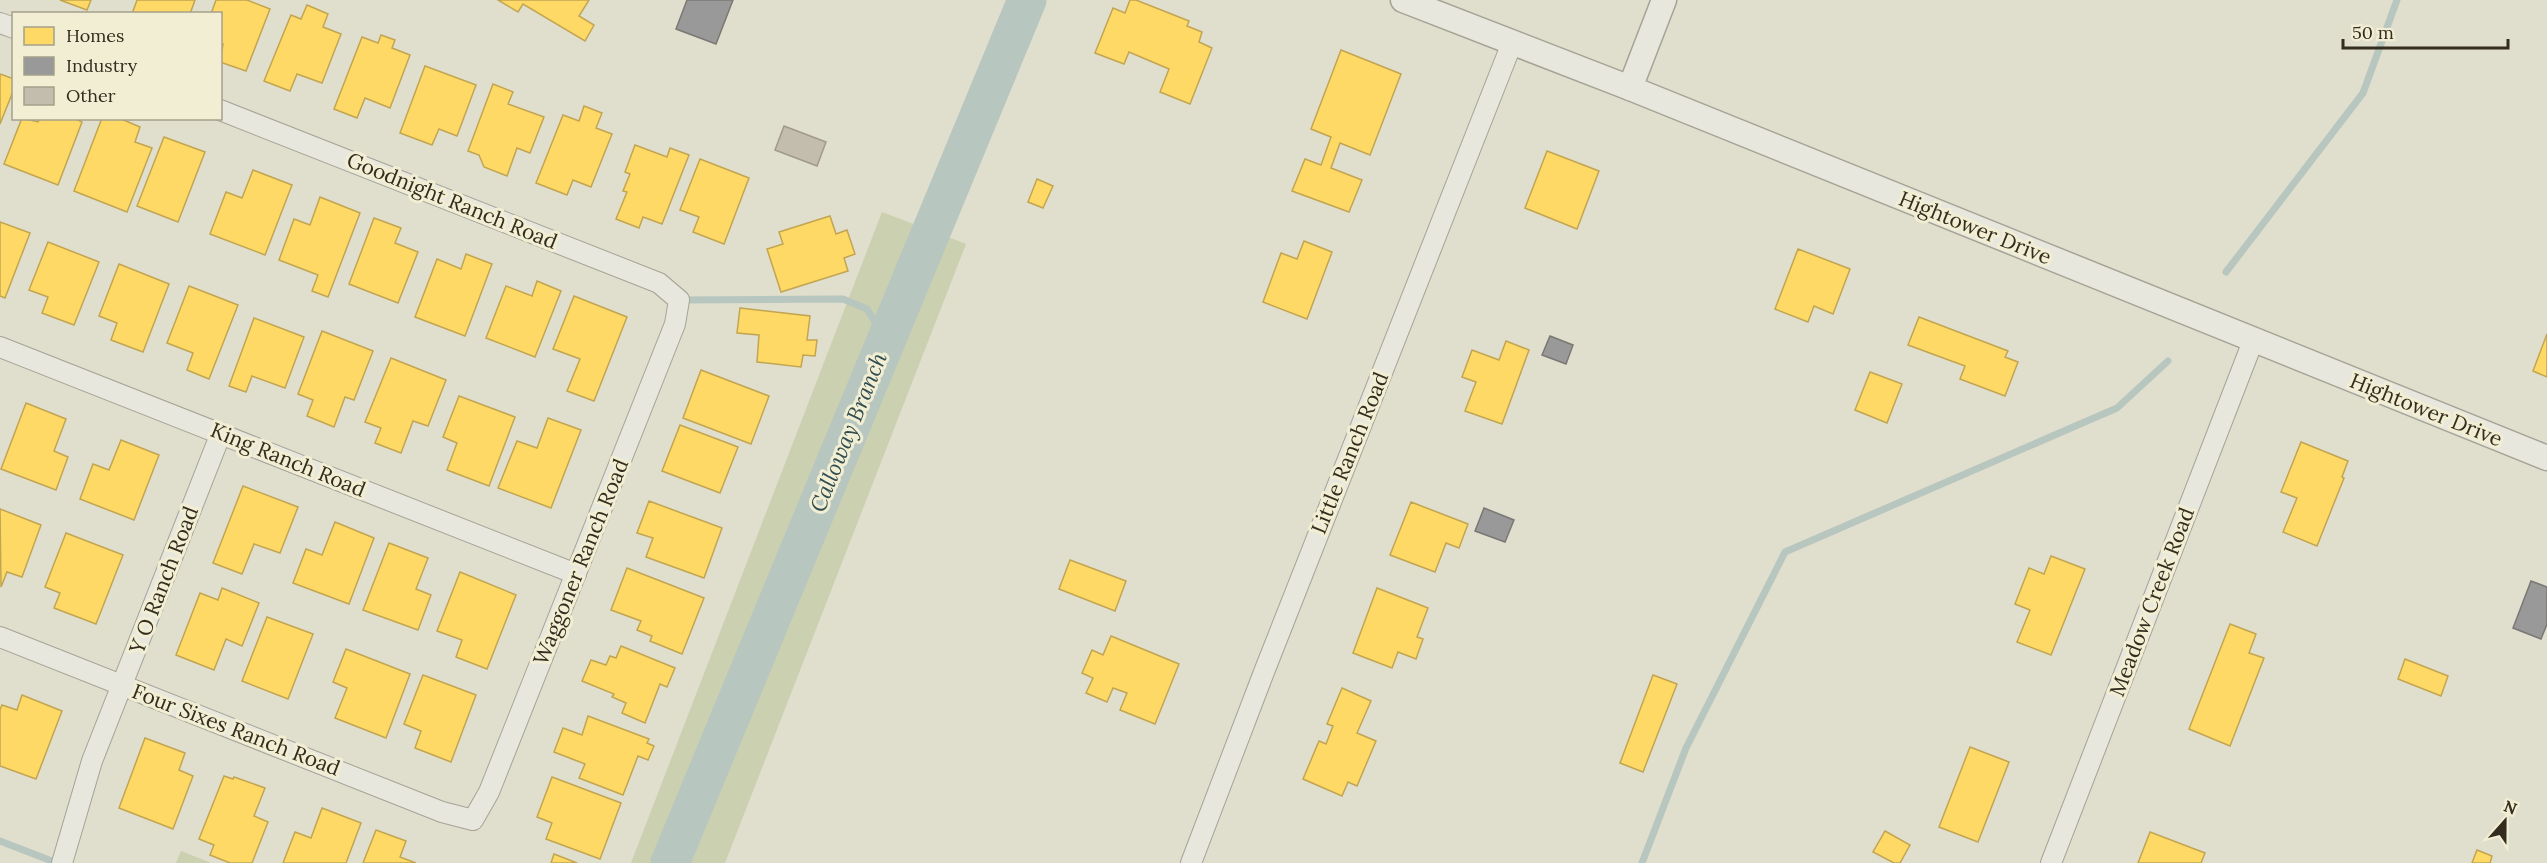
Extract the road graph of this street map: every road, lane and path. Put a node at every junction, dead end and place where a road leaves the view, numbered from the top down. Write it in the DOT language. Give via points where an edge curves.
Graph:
graph roads {
  1 [pos="1403,0"];
  2 [pos="1664,0"];
  3 [pos="1512,43"];
  4 [pos="1630,88"];
  5 [pos="222,111"];
  6 [pos="679,300"];
  7 [pos="2253,341"];
  8 [pos="0,347"];
  9 [pos="221,433"];
  10 [pos="2547,458"];
  11 [pos="576,574"];
  12 [pos="0,638"];
  13 [pos="123,686"];
  14 [pos="473,820"];
  15 [pos="62,863"];
  16 [pos="1191,863"];
  17 [pos="2051,863"];
  1 -- 3 [label="street, Hightower Drive"];
  2 -- 4 [label="street"];
  3 -- 4 [label="street, Hightower Drive"];
  3 -- 16 [label="street, Little Ranch Road"];
  4 -- 7 [label="street, Hightower Drive"];
  5 -- 6 [label="street, Goodnight Ranch Road" via="659,283"];
  6 -- 11 [label="street, Waggoner Ranch Road" via="675,324"];
  7 -- 10 [label="street, Hightower Drive"];
  7 -- 17 [label="street, Meadow Creek Road"];
  8 -- 9 [label="street, King Ranch Road"];
  9 -- 11 [label="street, King Ranch Road"];
  9 -- 13 [label="street, Y O Ranch Road"];
  11 -- 14 [label="street, Waggoner Ranch Road" via="489,792"];
  12 -- 13 [label="street, Four Sixes Ranch Road"];
  13 -- 14 [label="street, Four Sixes Ranch Road" via="442,812"];
  13 -- 15 [label="street, Y O Ranch Road" via="92,761"];
}
